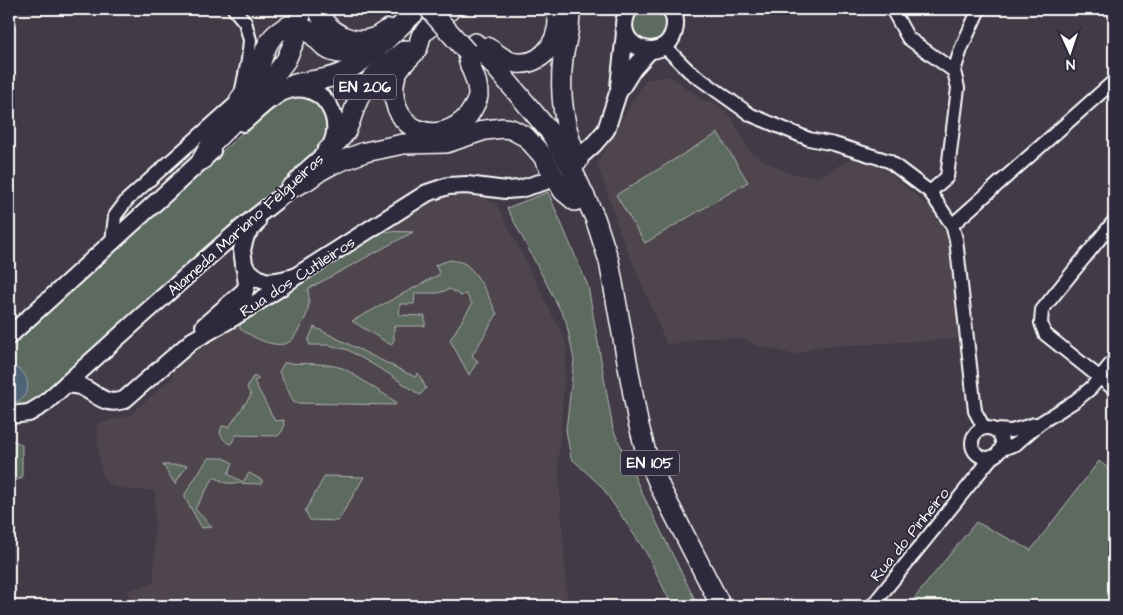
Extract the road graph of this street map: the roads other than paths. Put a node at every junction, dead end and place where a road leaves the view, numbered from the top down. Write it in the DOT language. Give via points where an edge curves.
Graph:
graph roads {
  1 [pos="234,9"];
  2 [pos="302,9"];
  3 [pos="318,9"];
  4 [pos="419,9"];
  5 [pos="429,9"];
  6 [pos="446,9"];
  7 [pos="450,9"];
  8 [pos="556,9"];
  9 [pos="570,9"];
  10 [pos="629,9"];
  11 [pos="892,9"];
  12 [pos="979,9"];
  13 [pos="673,10"];
  14 [pos="290,18"];
  15 [pos="398,26"];
  16 [pos="308,30"];
  17 [pos="625,33"];
  18 [pos="421,36"];
  19 [pos="375,37"];
  20 [pos="471,48"];
  21 [pos="657,48"];
  22 [pos="279,70"];
  23 [pos="954,71"];
  24 [pos="1114,81"];
  25 [pos="618,93"];
  26 [pos="271,98"];
  27 [pos="240,99"];
  28 [pos="327,151"];
  29 [pos="583,154"];
  30 [pos="202,160"];
  31 [pos="546,181"];
  32 [pos="291,188"];
  33 [pos="930,192"];
  34 [pos="580,198"];
  35 [pos="267,208"];
  36 [pos="1114,221"];
  37 [pos="952,224"];
  38 [pos="112,242"];
  39 [pos="244,266"];
  40 [pos="293,278"];
  41 [pos="244,291"];
  42 [pos="238,314"];
  43 [pos="11,332"];
  44 [pos="192,341"];
  45 [pos="1114,360"];
  46 [pos="1101,377"];
  47 [pos="66,384"];
  48 [pos="1114,389"];
  49 [pos="9,415"];
  50 [pos="1040,423"];
  51 [pos="990,429"];
  52 [pos="973,448"];
  53 [pos="996,453"];
  54 [pos="971,481"];
  55 [pos="709,606"];
  56 [pos="721,606"];
  57 [pos="872,606"];
  1 -- 27 [label="street" via="245,22 250,40"];
  2 -- 22 [label="highway" via="293,46"];
  3 -- 19 [label="highway" via="326,24 342,36 352,39"];
  4 -- 15 [label="highway, EN 206"];
  5 -- 20 [label="highway, EN 105, bridge"];
  6 -- 20 [label="highway, EN 105"];
  7 -- 18 [label="highway, EN 206"];
  8 -- 20 [label="highway" via="559,24 554,40 533,60 517,63 489,49"];
  9 -- 34 [label="highway" via="570,28 563,61 563,104 569,139 586,182"];
  10 -- 17 [label="main road" via="625,16"];
  11 -- 23 [label="street" via="908,38"];
  12 -- 23 [label="street"];
  13 -- 21 [label="main road" via="675,28 669,41"];
  14 -- 22 [label="highway" via="294,15"];
  14 -- 27 [label="highway" via="268,42 257,74"];
  15 -- 19 [label="highway"];
  15 -- 26 [label="highway, EN 206" via="347,71 290,85"];
  16 -- 19 [label="highway" via="325,47 339,52 357,52"];
  17 -- 21 [label="main road" via="636,47"];
  17 -- 25 [label="main road"];
  18 -- 20 [label="highway" via="418,48 399,68 394,94 396,107 408,125 432,134 462,122 478,98 477,84 468,63"];
  18 -- 28 [label="highway, EN 206" via="365,86 346,130"];
  20 -- 34 [label="highway, EN 105" via="544,143"];
  21 -- 25 [label="main road" via="632,69"];
  21 -- 33 [label="street" via="751,115 809,139 889,161"];
  22 -- 30 [label="highway" via="260,95 211,144"];
  23 -- 33 [label="street" via="958,88 947,177"];
  24 -- 37 [label="street"];
  25 -- 29 [label="main road" via="606,130"];
  26 -- 28 [label="main road, Alameda Mariano Felgueiras" via="296,88 324,99 333,113 336,128 335,138"];
  26 -- 30 [label="main road, Alameda Mariano Felgueiras"];
  27 -- 38 [label="street" via="127,200 115,216"];
  28 -- 32 [label="main road, Alameda Mariano Felgueiras"];
  30 -- 38 [label="main road, Alameda Mariano Felgueiras"];
  31 -- 40 [label="main road, Rua dos Cutileiros" via="520,189 467,185 448,186 427,193"];
  32 -- 34 [label="highway" via="320,170 365,152 403,144 446,144 485,130 503,128 526,137 542,155 563,191"];
  32 -- 35 [label="main road, Alameda Mariano Felgueiras"];
  33 -- 37 [label="street"];
  34 -- 55 [label="highway, EN 105" via="636,458 652,497"];
  34 -- 56 [label="highway, EN 105" via="603,239 609,261 647,456"];
  35 -- 39 [label="main road" via="246,235 242,250"];
  35 -- 47 [label="main road, Alameda Mariano Felgueiras" via="222,244"];
  36 -- 46 [label="street" via="1042,310 1041,323 1045,334"];
  37 -- 51 [label="street" via="975,411"];
  38 -- 43 [label="main road, Alameda Mariano Felgueiras"];
  39 -- 40 [label="main road" via="260,280 272,282"];
  39 -- 41 [label="main road" via="247,284"];
  40 -- 42 [label="main road, Rua dos Cutileiros"];
  41 -- 42 [label="main road"];
  41 -- 44 [label="main road"];
  42 -- 44 [label="main road, Rua dos Cutileiros"];
  44 -- 47 [label="main road, Rua dos Cutileiros" via="124,400 106,401 81,386"];
  45 -- 46 [label="street"];
  46 -- 48 [label="street"];
  46 -- 50 [label="street" via="1075,401"];
  47 -- 49 [label="main road, Alameda Mariano Felgueiras" via="36,410"];
  50 -- 51 [label="street" via="1012,431"];
  50 -- 53 [label="street" via="1016,444"];
  51 -- 52 [label="street" via="979,430 974,435"];
  51 -- 53 [label="street" via="1002,440"];
  52 -- 53 [label="street" via="981,456"];
  52 -- 54 [label="street, Rua do Pinheiro"];
  53 -- 54 [label="street, Rua do Pinheiro"];
  54 -- 57 [label="street, Rua do Pinheiro"];
}
